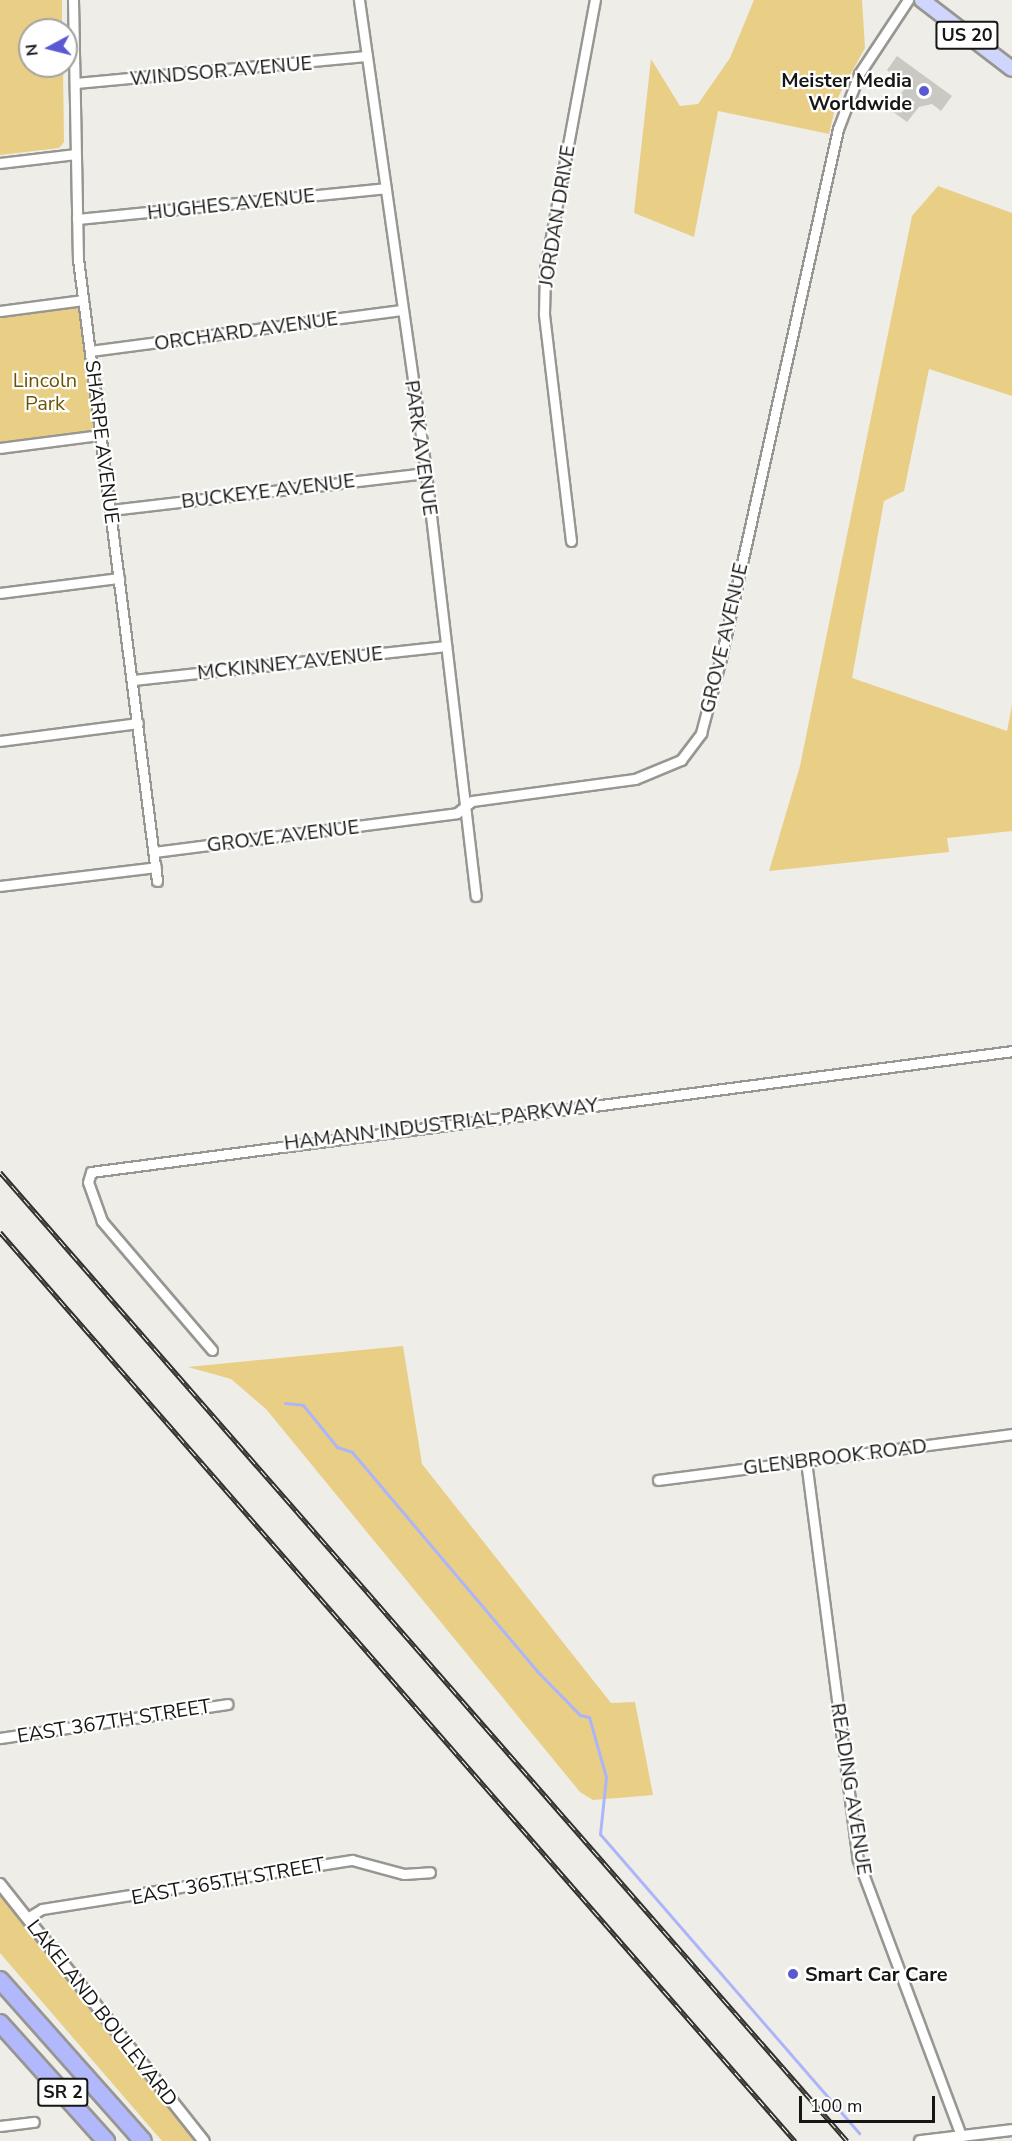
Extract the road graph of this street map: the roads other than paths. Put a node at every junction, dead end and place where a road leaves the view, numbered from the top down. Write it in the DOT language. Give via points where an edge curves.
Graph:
graph roads {
  1 [pos="73,0"];
  2 [pos="359,0"];
  3 [pos="595,0"];
  4 [pos="908,0"];
  5 [pos="927,1"];
  6 [pos="367,56"];
  7 [pos="1012,69"];
  8 [pos="75,83"];
  9 [pos="75,154"];
  10 [pos="0,163"];
  11 [pos="385,188"];
  12 [pos="77,219"];
  13 [pos="83,300"];
  14 [pos="401,310"];
  15 [pos="0,311"];
  16 [pos="90,351"];
  17 [pos="100,435"];
  18 [pos="0,448"];
  19 [pos="426,473"];
  20 [pos="111,510"];
  21 [pos="572,541"];
  22 [pos="118,578"];
  23 [pos="0,593"];
  24 [pos="446,646"];
  25 [pos="133,680"];
  26 [pos="138,723"];
  27 [pos="0,741"];
  28 [pos="465,808"];
  29 [pos="154,852"];
  30 [pos="156,867"];
  31 [pos="158,881"];
  32 [pos="0,886"];
  33 [pos="476,896"];
  34 [pos="1012,1051"];
  35 [pos="212,1350"];
  36 [pos="1012,1434"];
  37 [pos="806,1461"];
  38 [pos="658,1480"];
  39 [pos="227,1704"];
  40 [pos="0,1738"];
  41 [pos="430,1872"];
  42 [pos="0,1884"];
  43 [pos="27,1918"];
  44 [pos="0,1965"];
  45 [pos="0,1980"];
  46 [pos="0,2023"];
  47 [pos="0,2029"];
  48 [pos="19,2044"];
  49 [pos="83,2073"];
  50 [pos="34,2122"];
  51 [pos="0,2126"];
  52 [pos="1012,2130"];
  53 [pos="961,2136"];
  54 [pos="106,2141"];
  55 [pos="143,2141"];
  56 [pos="204,2141"];
  57 [pos="920,2141"];
  1 -- 8 [label="street, SHARPE AVENUE"];
  2 -- 6 [label="street, PARK AVENUE"];
  3 -- 21 [label="street, JORDAN DRIVE" via="545,269 543,314"];
  4 -- 28 [label="street, GROVE AVENUE" via="859,74 838,129 701,733 681,760 657,773 472,801"];
  5 -- 7 [label="main road, US 20"];
  6 -- 8 [label="street, WINDSOR AVENUE"];
  6 -- 11 [label="street, PARK AVENUE"];
  8 -- 9 [label="street, SHARPE AVENUE"];
  9 -- 10 [label="street"];
  9 -- 12 [label="street, SHARPE AVENUE"];
  11 -- 12 [label="street, HUGHES AVENUE"];
  11 -- 14 [label="street, PARK AVENUE"];
  12 -- 13 [label="street, SHARPE AVENUE"];
  13 -- 15 [label="street"];
  13 -- 16 [label="street, SHARPE AVENUE"];
  14 -- 16 [label="street, ORCHARD AVENUE"];
  14 -- 19 [label="street, PARK AVENUE"];
  16 -- 17 [label="street, SHARPE AVENUE"];
  17 -- 18 [label="street"];
  17 -- 20 [label="street, SHARPE AVENUE"];
  19 -- 20 [label="street, BUCKEYE AVENUE"];
  19 -- 24 [label="street, PARK AVENUE"];
  20 -- 22 [label="street, SHARPE AVENUE"];
  22 -- 23 [label="street"];
  22 -- 25 [label="street, SHARPE AVENUE"];
  24 -- 25 [label="street, MCKINNEY AVENUE"];
  24 -- 28 [label="street, PARK AVENUE"];
  25 -- 26 [label="street, SHARPE AVENUE"];
  26 -- 27 [label="street"];
  26 -- 29 [label="street, SHARPE AVENUE"];
  28 -- 29 [label="street, GROVE AVENUE" via="457,813"];
  28 -- 33 [label="street, PARK AVENUE"];
  29 -- 30 [label="street, SHARPE AVENUE"];
  30 -- 31 [label="street, SHARPE AVENUE"];
  30 -- 32 [label="street"];
  34 -- 35 [label="street, HAMANN INDUSTRIAL PARKWAY" via="91,1172 88,1182 102,1221"];
  36 -- 37 [label="street, GLENBROOK ROAD"];
  37 -- 38 [label="street, GLENBROOK ROAD"];
  37 -- 53 [label="street, READING AVENUE" via="858,1860"];
  39 -- 40 [label="street, EAST 367TH STREET"];
  41 -- 43 [label="street, EAST 365TH STREET" via="404,1874 344,1861 42,1910"];
  42 -- 43 [label="street, LAKELAND BOULEVARD"];
  43 -- 56 [label="street, LAKELAND BOULEVARD"];
  44 -- 49 [label="highway"];
  45 -- 49 [label="highway, SR 2"];
  46 -- 48 [label="highway, SR 2"];
  47 -- 48 [label="highway"];
  48 -- 54 [label="highway, SR 2"];
  49 -- 55 [label="highway, SR 2"];
  50 -- 51 [label="street"];
  52 -- 53 [label="street"];
  53 -- 57 [label="street"];
}
